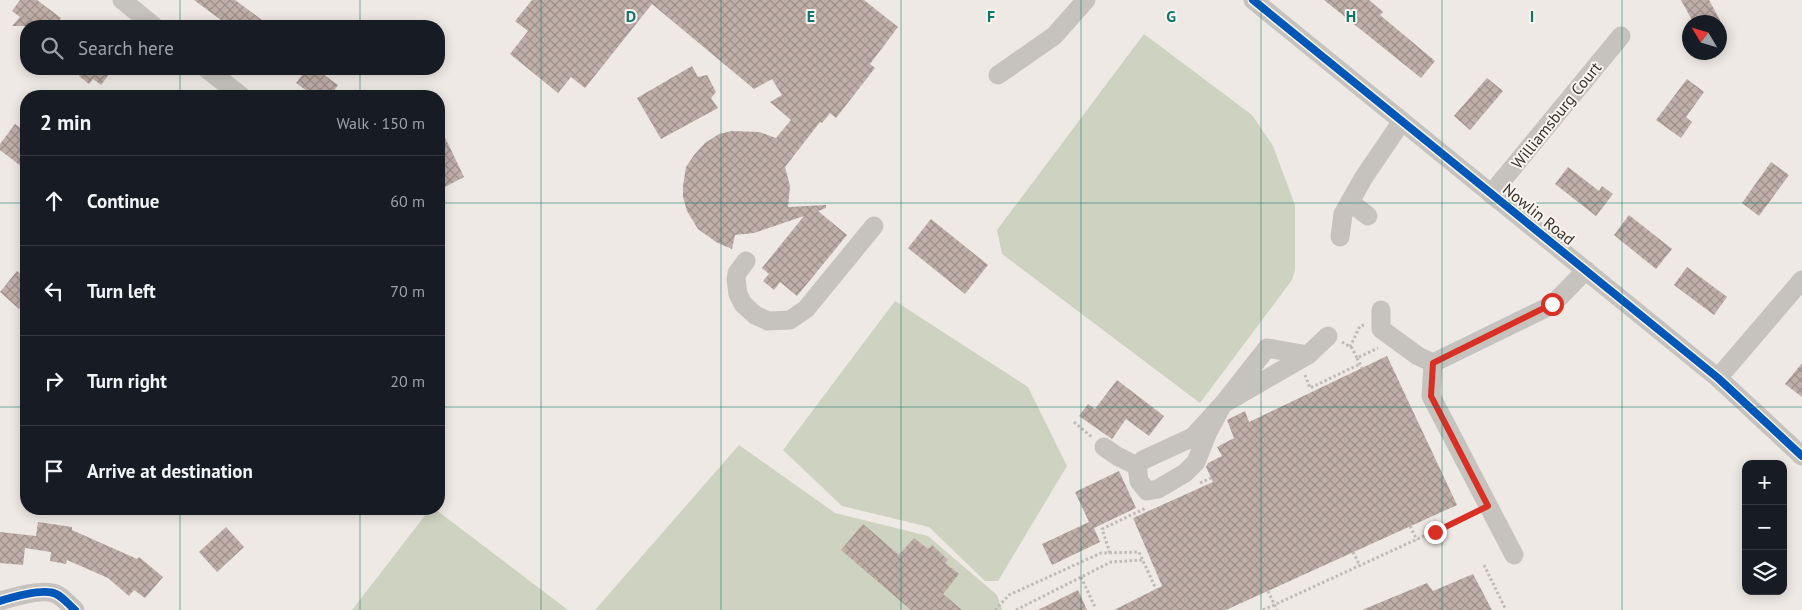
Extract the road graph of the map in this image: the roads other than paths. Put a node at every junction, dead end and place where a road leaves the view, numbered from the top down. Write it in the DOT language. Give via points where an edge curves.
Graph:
graph roads {
  1 [pos="122,0"];
  2 [pos="1086,0"];
  3 [pos="1263,3"];
  4 [pos="147,20"];
  5 [pos="1621,36"];
  6 [pos="215,75"];
  7 [pos="998,75"];
  8 [pos="233,90"];
  9 [pos="1402,121"];
  10 [pos="1491,194"];
  11 [pos="1350,202"];
  12 [pos="1368,216"];
  13 [pos="874,226"];
  14 [pos="1340,237"];
  15 [pos="746,261"];
  16 [pos="1586,270"];
  17 [pos="1802,280"];
  18 [pos="1381,310"];
  19 [pos="1328,336"];
  20 [pos="1302,359"];
  21 [pos="1433,363"];
  22 [pos="1718,378"];
  23 [pos="1223,404"];
  24 [pos="1104,447"];
  25 [pos="1802,456"];
  26 [pos="1137,466"];
  27 [pos="1514,555"];
  28 [pos="0,601"];
  29 [pos="75,610"];
  1 -- 4 [label="street"];
  2 -- 7 [label="street" via="1054,36"];
  3 -- 9 [label="street, Nowlin Road"];
  5 -- 10 [label="street, Williamsburg Court"];
  6 -- 8 [label="street"];
  9 -- 10 [label="street, Nowlin Road"];
  9 -- 11 [label="street"];
  10 -- 16 [label="street, Nowlin Road"];
  11 -- 12 [label="street"];
  11 -- 14 [label="street" via="1343,214"];
  13 -- 15 [label="street" via="811,304 790,320 768,321 754,315 743,304 736,279"];
  16 -- 21 [label="street" via="1552,304"];
  16 -- 22 [label="street, Nowlin Road"];
  17 -- 22 [label="street"];
  18 -- 21 [label="street" via="1381,329"];
  19 -- 20 [label="street"];
  20 -- 23 [label="street"];
  20 -- 23 [label="street" via="1267,348"];
  21 -- 27 [label="street" via="1431,396"];
  22 -- 25 [label="street, Nowlin Road"];
  23 -- 26 [label="street" via="1193,437 1143,460"];
  23 -- 26 [label="street" via="1196,462 1185,474 1158,489 1147,491 1139,481"];
  24 -- 26 [label="street"];
  28 -- 29 [label="street" via="40,592 55,593"];
}
